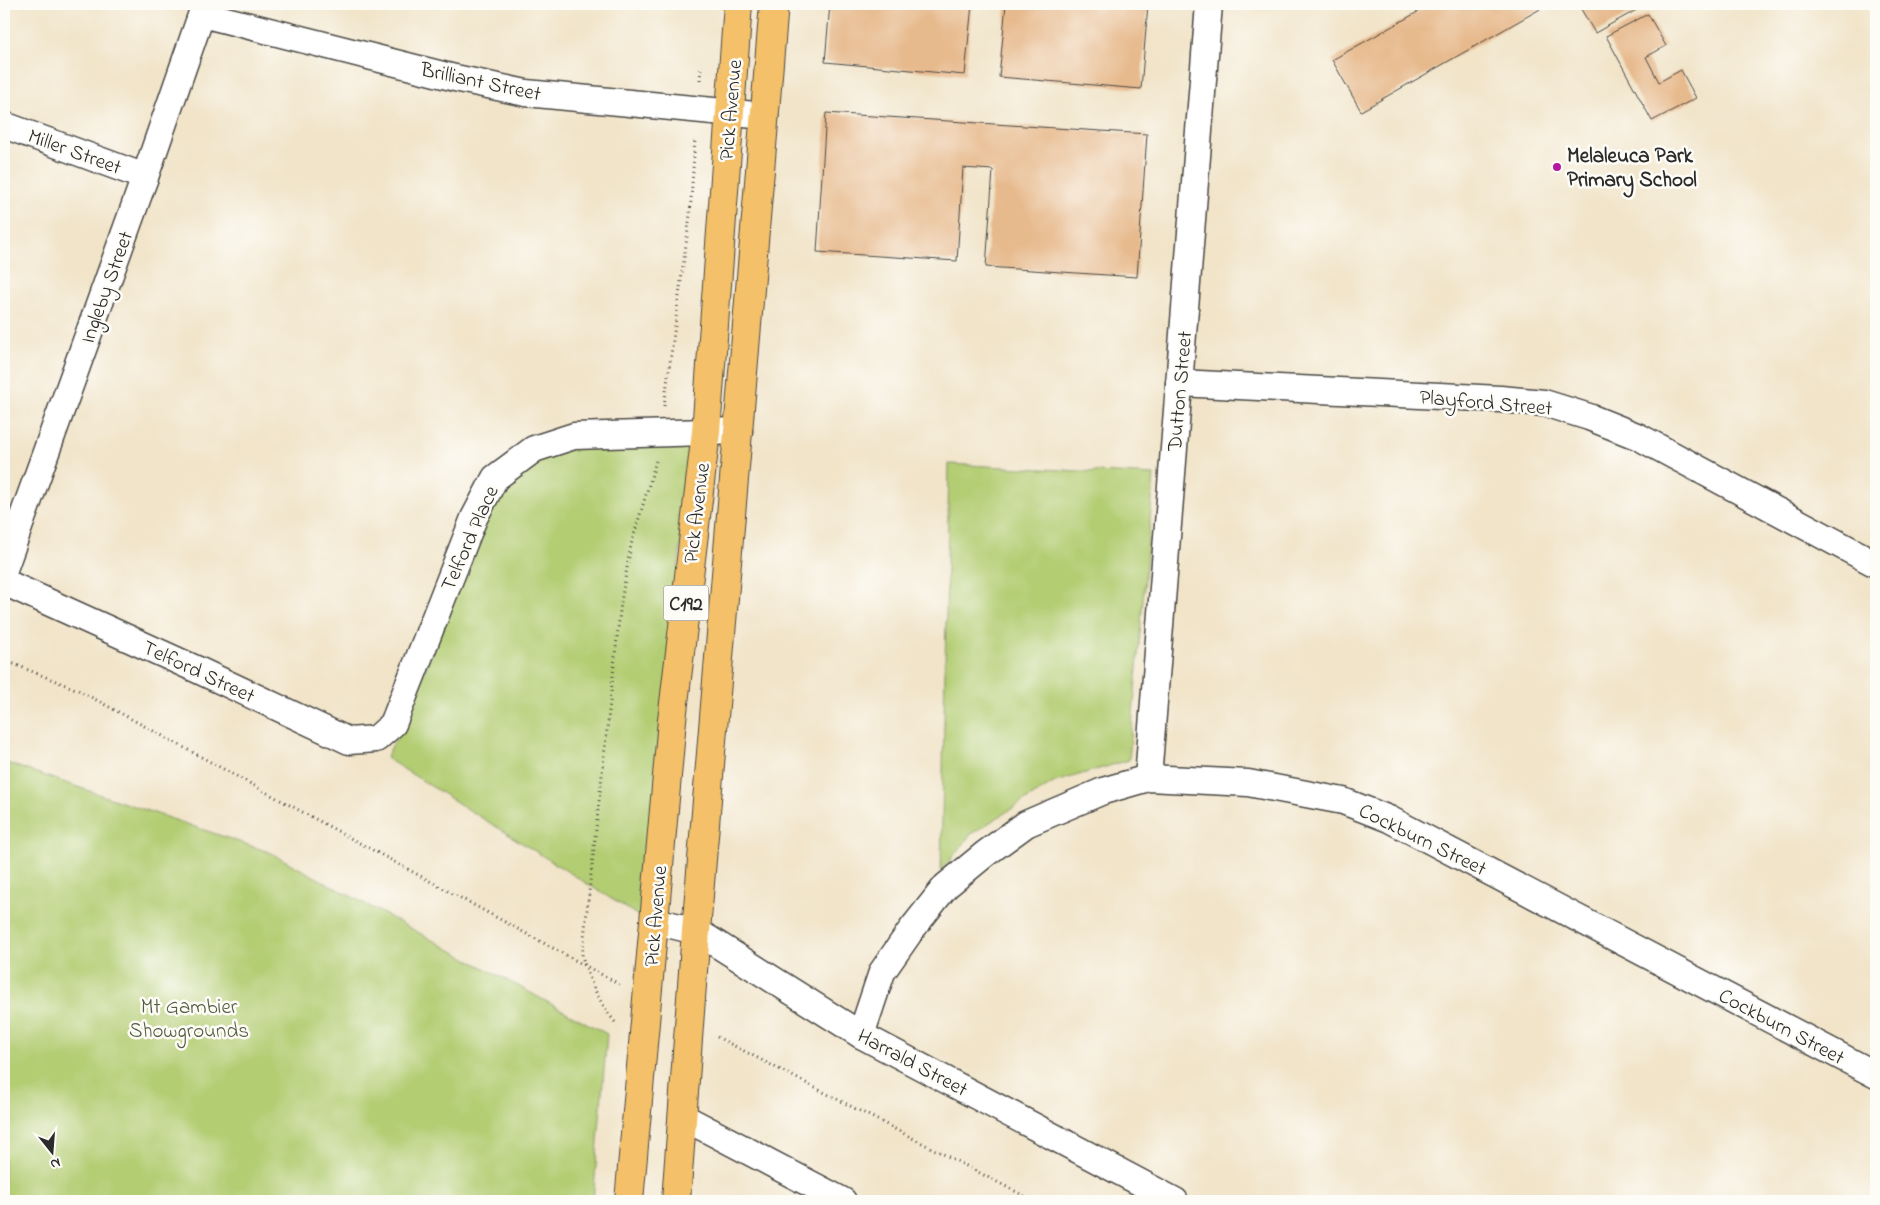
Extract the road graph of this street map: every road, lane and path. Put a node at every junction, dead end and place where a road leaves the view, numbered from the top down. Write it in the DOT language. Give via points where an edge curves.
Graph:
graph roads {
  1 [pos="738,4"];
  2 [pos="774,4"];
  3 [pos="1209,4"];
  4 [pos="203,9"];
  5 [pos="702,62"];
  6 [pos="698,110"];
  7 [pos="729,113"];
  8 [pos="764,116"];
  9 [pos="4,125"];
  10 [pos="145,177"];
  11 [pos="1179,383"];
  12 [pos="739,431"];
  13 [pos="706,432"];
  14 [pos="660,433"];
  15 [pos="1876,564"];
  16 [pos="4,569"];
  17 [pos="4,582"];
  18 [pos="4,660"];
  19 [pos="393,724"];
  20 [pos="1148,778"];
  21 [pos="655,921"];
  22 [pos="696,931"];
  23 [pos="584,964"];
  24 [pos="647,1000"];
  25 [pos="690,1022"];
  26 [pos="618,1027"];
  27 [pos="861,1035"];
  28 [pos="1876,1075"];
  29 [pos="683,1117"];
  30 [pos="629,1201"];
  31 [pos="676,1201"];
  32 [pos="843,1201"];
  33 [pos="1034,1201"];
  34 [pos="1175,1201"];
  1 -- 7 [label="main road, Pick Avenue / C192"];
  2 -- 8 [label="main road, Pick Avenue / C192"];
  3 -- 11 [label="street, Dutton Street"];
  4 -- 6 [label="street, Brilliant Street" via="456,78 526,93"];
  4 -- 10 [label="street, Ingleby Street"];
  5 -- 6 [label="path"];
  6 -- 7 [label="street, Brilliant Street"];
  6 -- 14 [label="path" via="690,215"];
  7 -- 8 [label="street, Brilliant Street"];
  7 -- 13 [label="main road, Pick Avenue / C192"];
  8 -- 12 [label="main road, Pick Avenue / C192"];
  9 -- 10 [label="street, Miller Street"];
  10 -- 16 [label="street, Ingleby Street"];
  11 -- 15 [label="street, Playford Street" via="1544,403 1639,437"];
  11 -- 20 [label="street, Dutton Street"];
  12 -- 13 [label="street, Telford Place"];
  12 -- 22 [label="main road, Pick Avenue / C192"];
  13 -- 14 [label="street, Telford Place"];
  13 -- 21 [label="main road, Pick Avenue / C192" via="672,720"];
  14 -- 19 [label="street, Telford Place" via="574,436 534,449 495,478 474,518"];
  14 -- 23 [label="path" via="657,458 631,545 621,602 582,956"];
  17 -- 19 [label="street, Telford Street" via="349,741 376,739"];
  18 -- 23 [label="path" via="78,690"];
  20 -- 27 [label="street, Cockburn Street" via="1103,791 1026,824 946,886 882,972"];
  20 -- 28 [label="street, Cockburn Street" via="1248,783 1343,801 1389,819"];
  21 -- 22 [label="street, Harrald Street"];
  21 -- 24 [label="main road, Pick Avenue / C192"];
  22 -- 25 [label="main road, Pick Avenue / C192"];
  22 -- 27 [label="street, Harrald Street"];
  23 -- 24 [label="path"];
  23 -- 26 [label="path" via="605,1010"];
  24 -- 30 [label="main road, Pick Avenue / C192"];
  25 -- 29 [label="main road, Pick Avenue / C192"];
  25 -- 33 [label="path"];
  27 -- 34 [label="street, Harrald Street"];
  29 -- 31 [label="main road, Pick Avenue / C192"];
  29 -- 32 [label="street"];
}
